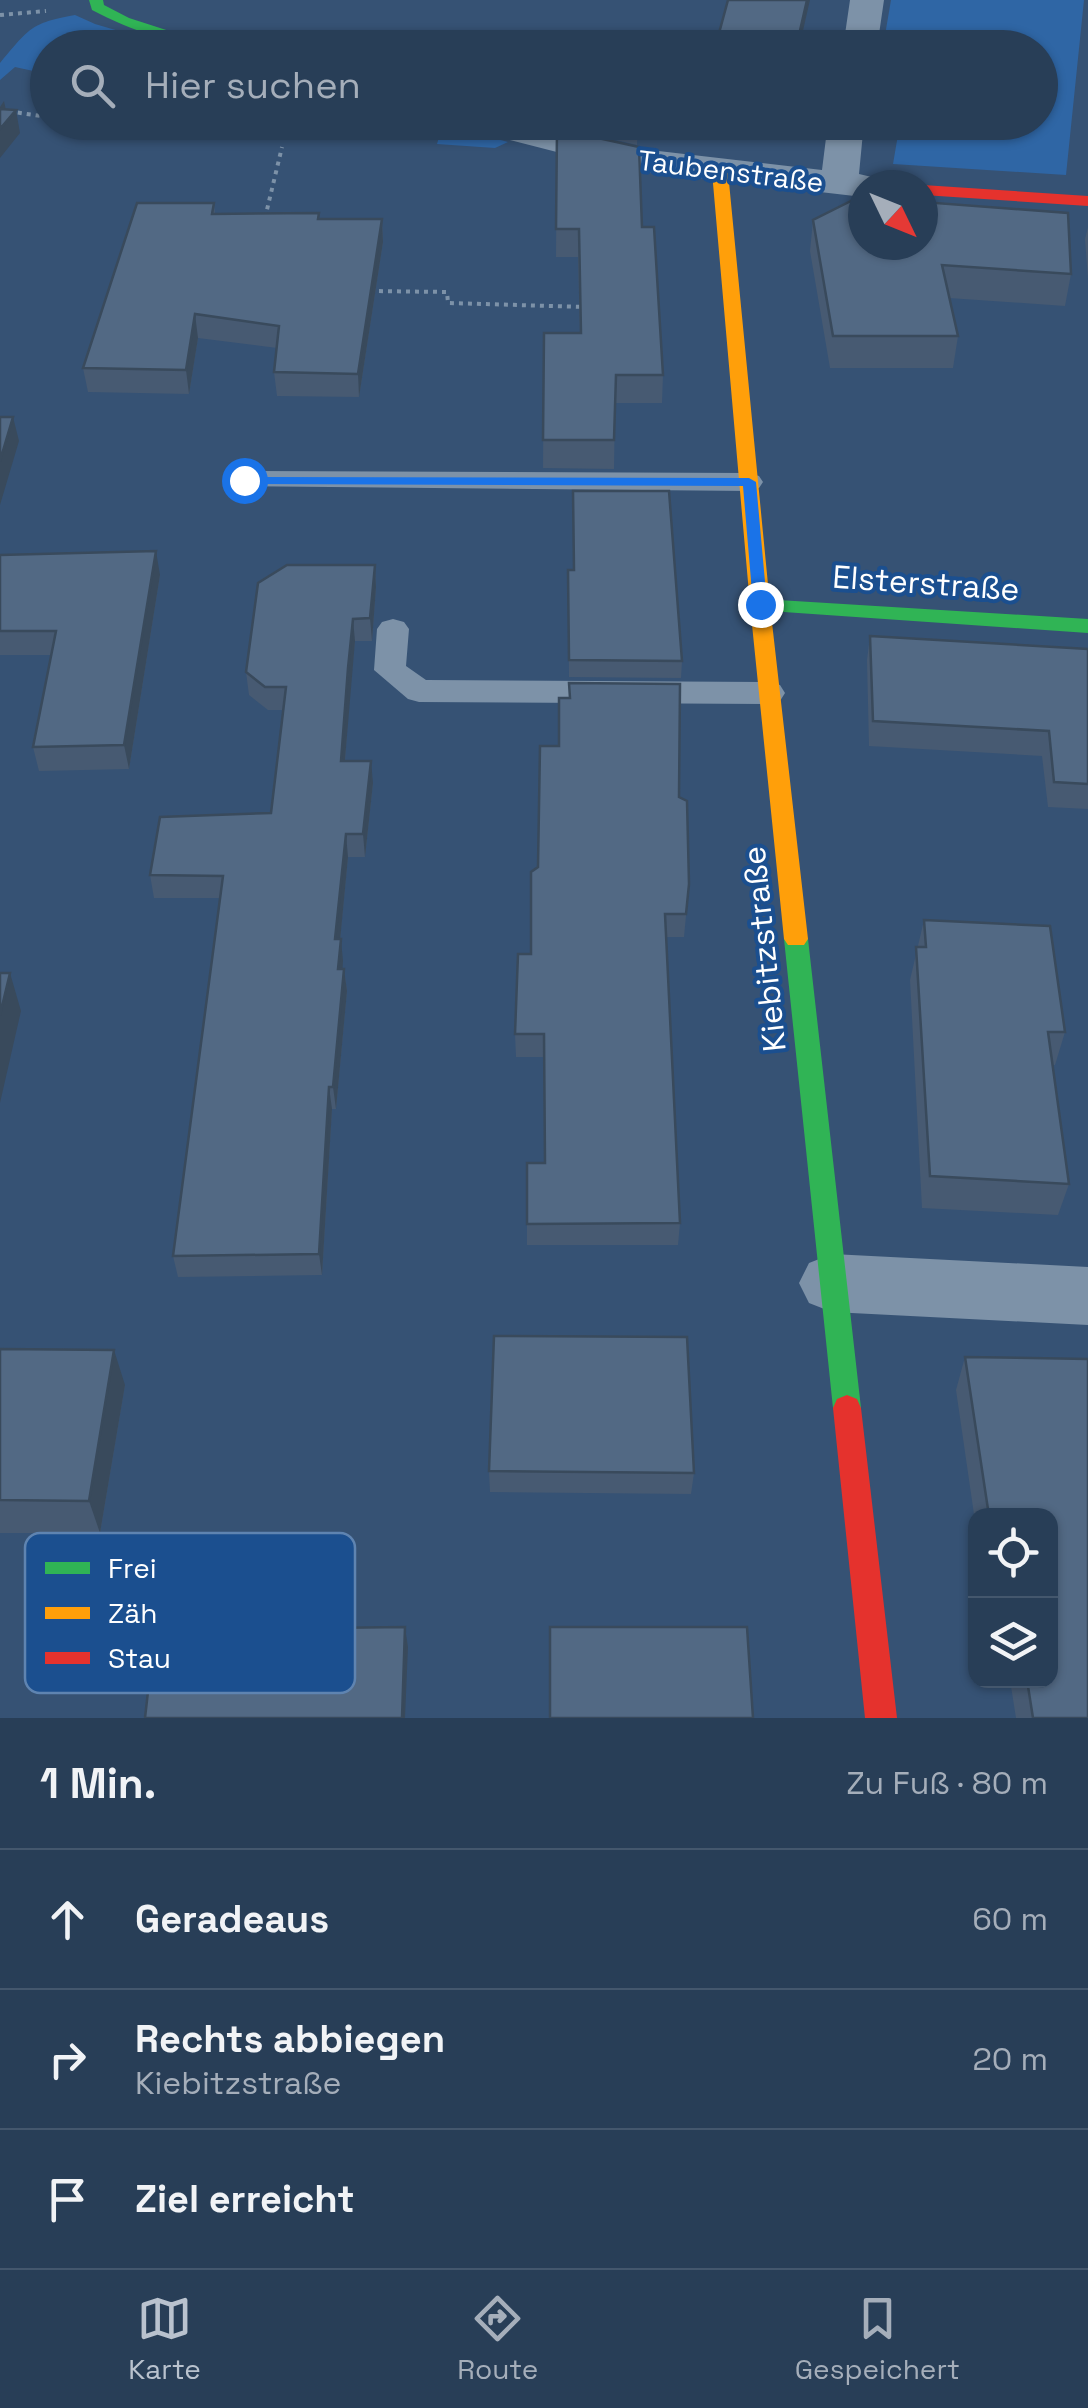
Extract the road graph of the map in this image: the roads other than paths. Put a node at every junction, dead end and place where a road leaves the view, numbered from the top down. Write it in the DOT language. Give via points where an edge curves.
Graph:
graph roads {
  1 [pos="96,0"];
  2 [pos="868,0"];
  3 [pos="154,30"];
  4 [pos="863,30"];
  5 [pos="553,140"];
  6 [pos="847,140"];
  7 [pos="850,170"];
  8 [pos="720,172"];
  9 [pos="848,185"];
  10 [pos="938,191"];
  11 [pos="1088,202"];
  12 [pos="244,480"];
  13 [pos="749,482"];
  14 [pos="760,604"];
  15 [pos="1088,626"];
  16 [pos="393,629"];
  17 [pos="770,692"];
  18 [pos="832,1283"];
  19 [pos="1088,1296"];
  20 [pos="881,1718"];
  1 -- 3 [label="street" via="98,8"];
  2 -- 4 [label="street"];
  5 -- 8 [label="street, Taubenstraße"];
  6 -- 7 [label="street"];
  8 -- 9 [label="street, Taubenstraße"];
  8 -- 13 [label="street, Kiebitzstraße"];
  10 -- 11 [label="street"];
  12 -- 13 [label="lane"];
  13 -- 14 [label="street, Kiebitzstraße"];
  14 -- 15 [label="street, Elsterstraße"];
  14 -- 17 [label="street, Kiebitzstraße"];
  16 -- 17 [label="lane" via="390,670 419,691"];
  17 -- 18 [label="street, Kiebitzstraße"];
  18 -- 19 [label="street"];
  18 -- 20 [label="street, Kiebitzstraße"];
}
